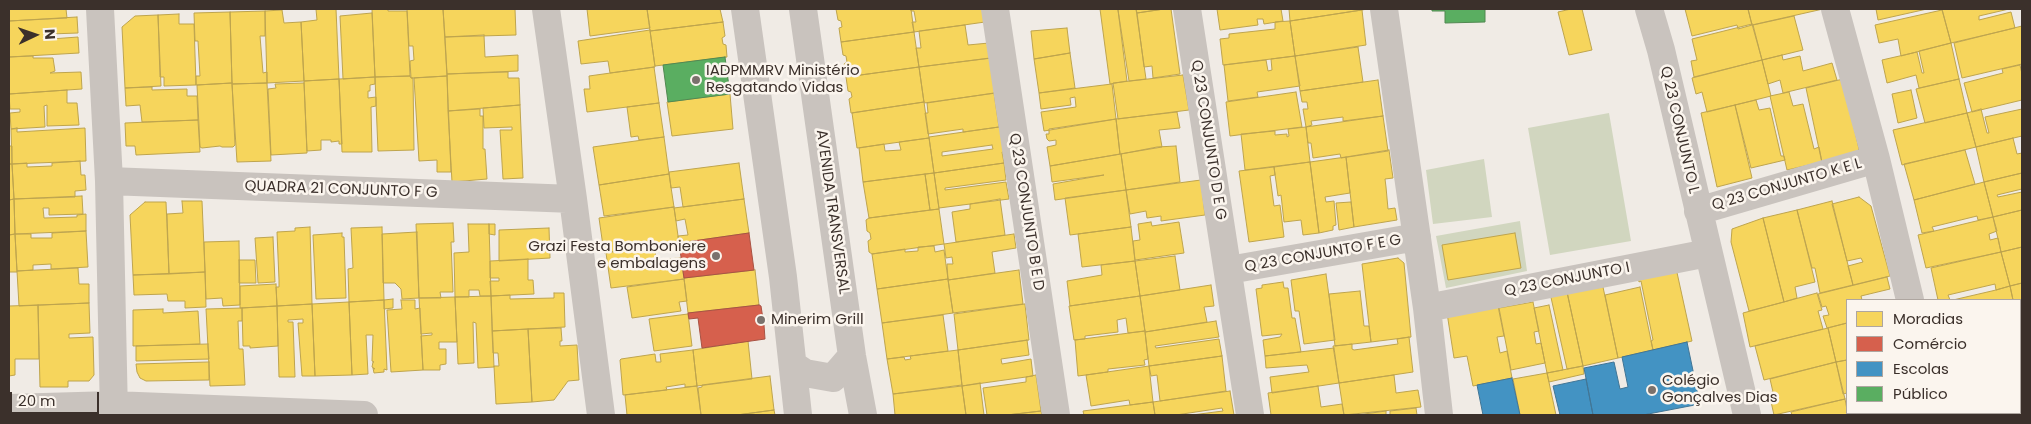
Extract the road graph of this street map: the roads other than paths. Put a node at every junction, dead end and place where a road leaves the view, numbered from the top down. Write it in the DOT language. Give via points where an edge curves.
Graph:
graph roads {
  1 [pos="100,9"];
  2 [pos="546,9"];
  3 [pos="745,9"];
  4 [pos="803,9"];
  5 [pos="995,9"];
  6 [pos="1187,9"];
  7 [pos="1384,9"];
  8 [pos="1649,9"];
  9 [pos="1836,9"];
  10 [pos="1876,159"];
  11 [pos="109,181"];
  12 [pos="574,199"];
  13 [pos="1698,211"];
  14 [pos="1417,238"];
  15 [pos="1708,253"];
  16 [pos="1229,270"];
  17 [pos="1910,299"];
  18 [pos="1427,308"];
  19 [pos="852,356"];
  20 [pos="793,365"];
  21 [pos="9,408"];
  22 [pos="114,410"];
  23 [pos="364,415"];
  24 [pos="601,415"];
  25 [pos="798,415"];
  26 [pos="863,415"];
  27 [pos="1056,415"];
  28 [pos="1250,415"];
  29 [pos="1439,415"];
  30 [pos="1747,415"];
  1 -- 11 [label="street"];
  2 -- 12 [label="street"];
  3 -- 20 [label="street"];
  4 -- 19 [label="street, AVENIDA TRANSVERSAL"];
  5 -- 27 [label="street, Q 23 CONJUNTO B E D"];
  6 -- 16 [label="street, Q 23 CONJUNTO D E G"];
  7 -- 14 [label="street"];
  8 -- 13 [label="street, Q 23 CONJUNTO L"];
  9 -- 10 [label="street"];
  10 -- 13 [label="street, Q 23 CONJUNTO K E L"];
  10 -- 17 [label="street"];
  11 -- 12 [label="street, QUADRA 21 CONJUNTO F G"];
  11 -- 22 [label="street"];
  12 -- 24 [label="street"];
  13 -- 15 [label="street, Q 23 CONJUNTO L"];
  14 -- 16 [label="street, Q 23 CONJUNTO F E G"];
  14 -- 18 [label="street"];
  15 -- 18 [label="street, Q 23 CONJUNTO I"];
  15 -- 30 [label="street, Q 23 CONJUNTO L"];
  16 -- 28 [label="street, Q 23 CONJUNTO D E G"];
  18 -- 29 [label="street"];
  19 -- 20 [label="street" via="833,378 804,373"];
  19 -- 26 [label="street, AVENIDA TRANSVERSAL"];
  20 -- 25 [label="street"];
  21 -- 22 [label="street"];
  22 -- 23 [label="street"];
}
